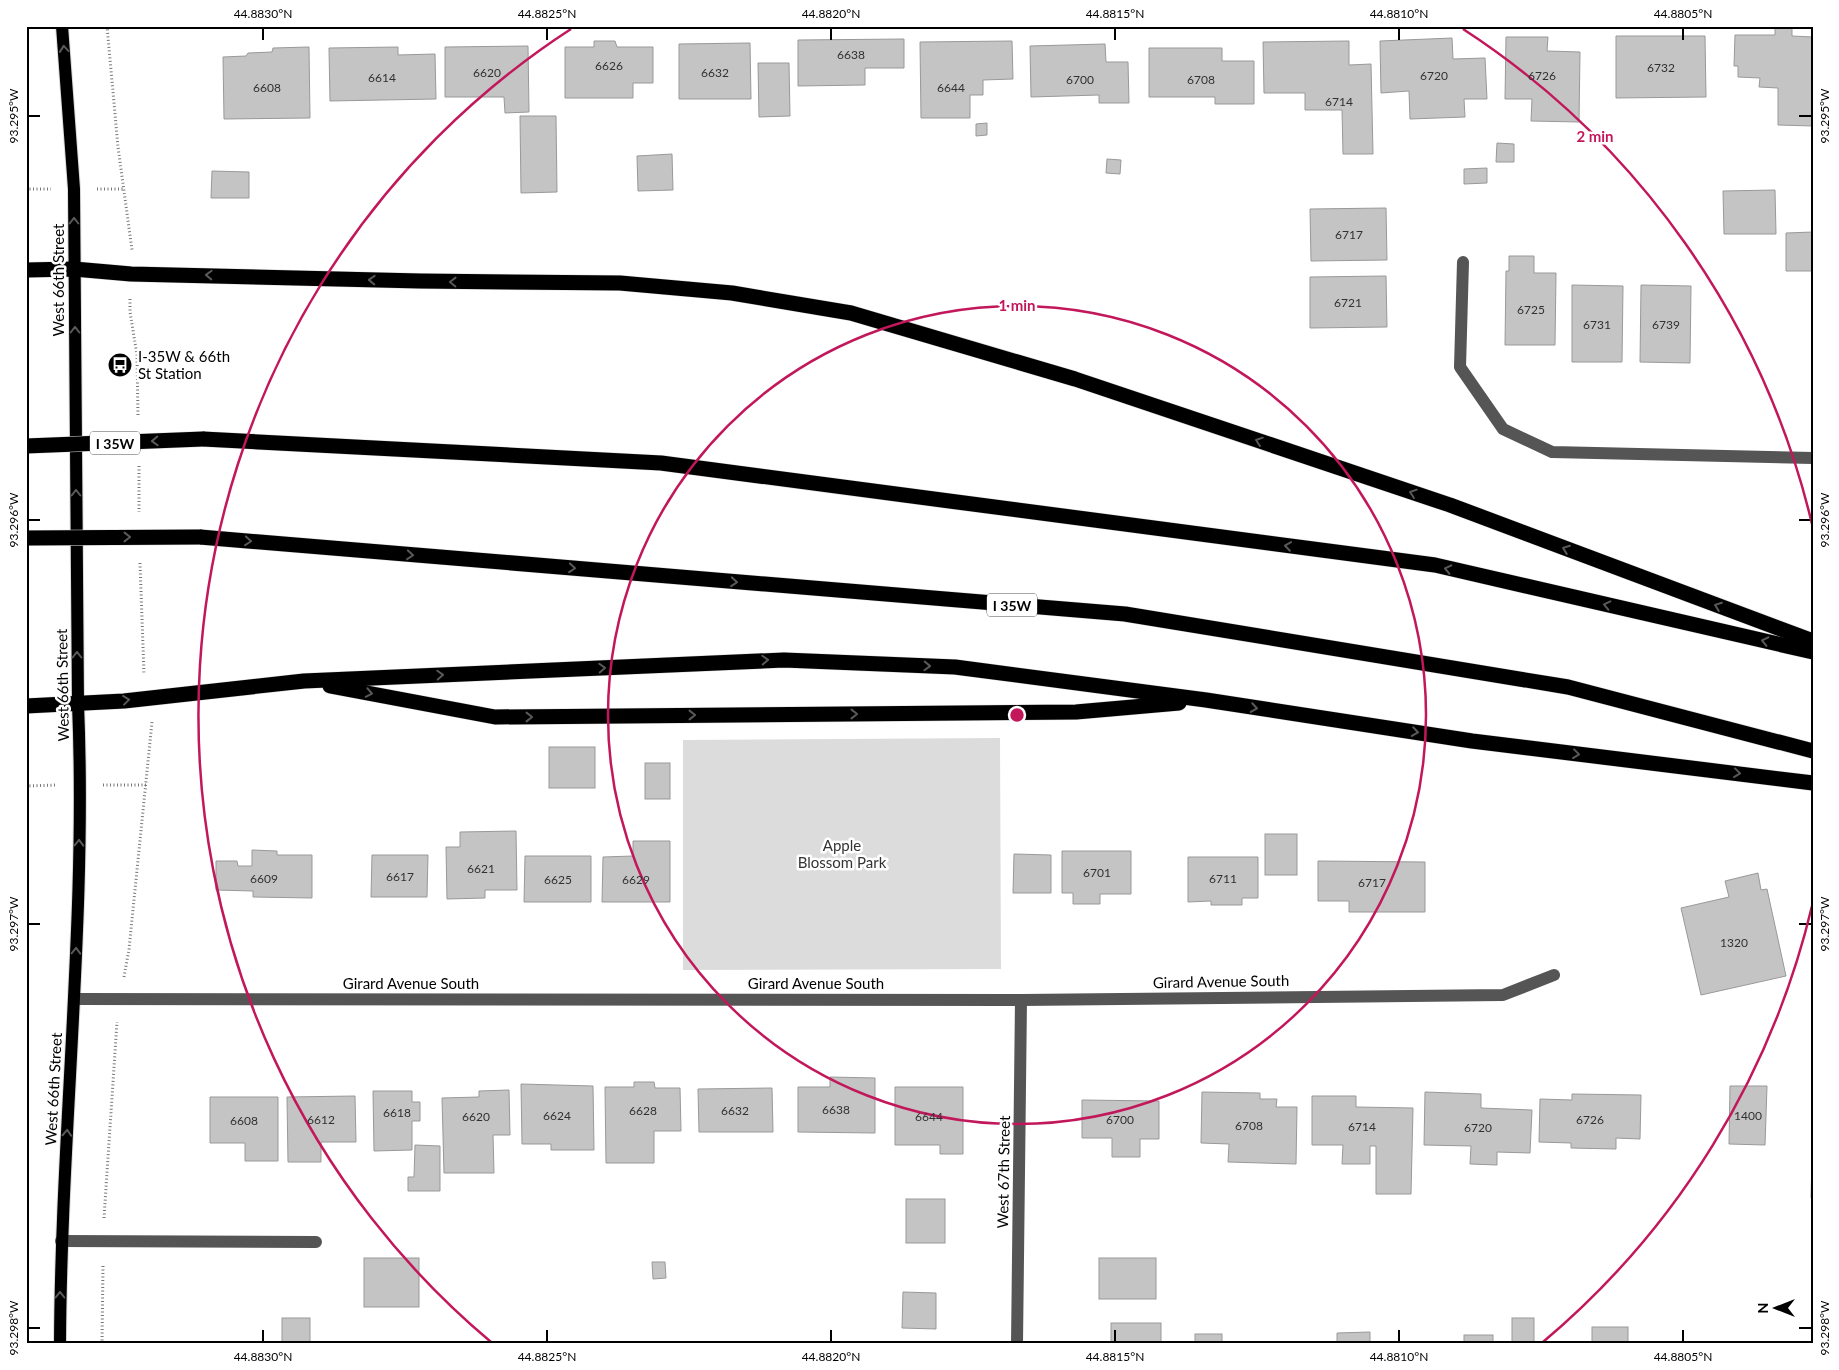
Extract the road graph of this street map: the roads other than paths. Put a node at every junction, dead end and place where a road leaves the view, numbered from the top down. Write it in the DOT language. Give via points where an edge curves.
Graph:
graph roads {
  1 [pos="62,26"];
  2 [pos="1463,262"];
  3 [pos="26,270"];
  4 [pos="74,270"];
  5 [pos="26,446"];
  6 [pos="1813,458"];
  7 [pos="26,538"];
  8 [pos="1813,641"];
  9 [pos="1813,652"];
  10 [pos="304,681"];
  11 [pos="1206,700"];
  12 [pos="78,704"];
  13 [pos="26,706"];
  14 [pos="1813,751"];
  15 [pos="1813,783"];
  16 [pos="1554,975"];
  17 [pos="74,999"];
  18 [pos="1021,1000"];
  19 [pos="61,1241"];
  20 [pos="316,1242"];
  21 [pos="60,1344"];
  22 [pos="1017,1344"];
  4 -- 1 [label="main road, West 66th Street, one-way" via="74,190"];
  2 -- 6 [label="street" via="1460,367 1503,429 1552,452"];
  3 -- 4 [label="highway"];
  8 -- 4 [label="highway, one-way" via="1450,505 1075,379 852,313 732,293 620,283 131,274"];
  12 -- 4 [label="main road, West 66th Street, one-way"];
  9 -- 5 [label="highway, I 35W, one-way, bridge" via="1435,566 661,463 203,440"];
  7 -- 14 [label="highway, I 35W, one-way, bridge" via="200,537 1125,614 1568,687"];
  10 -- 11 [label="highway, one-way" via="784,660 955,667"];
  10 -- 11 [label="highway, one-way" via="495,717 1076,712"];
  12 -- 10 [label="highway, one-way"];
  11 -- 15 [label="highway, one-way" via="1472,741"];
  12 -- 13 [label="highway"];
  17 -- 12 [label="main road, West 66th Street, one-way" via="81,785"];
  16 -- 18 [label="street, Girard Avenue South" via="1503,995"];
  17 -- 18 [label="street, Girard Avenue South"];
  19 -- 17 [label="main road, West 66th Street, one-way"];
  18 -- 22 [label="street, West 67th Street"];
  19 -- 20 [label="street"];
  21 -- 19 [label="main road, West 66th Street, one-way"];
}
